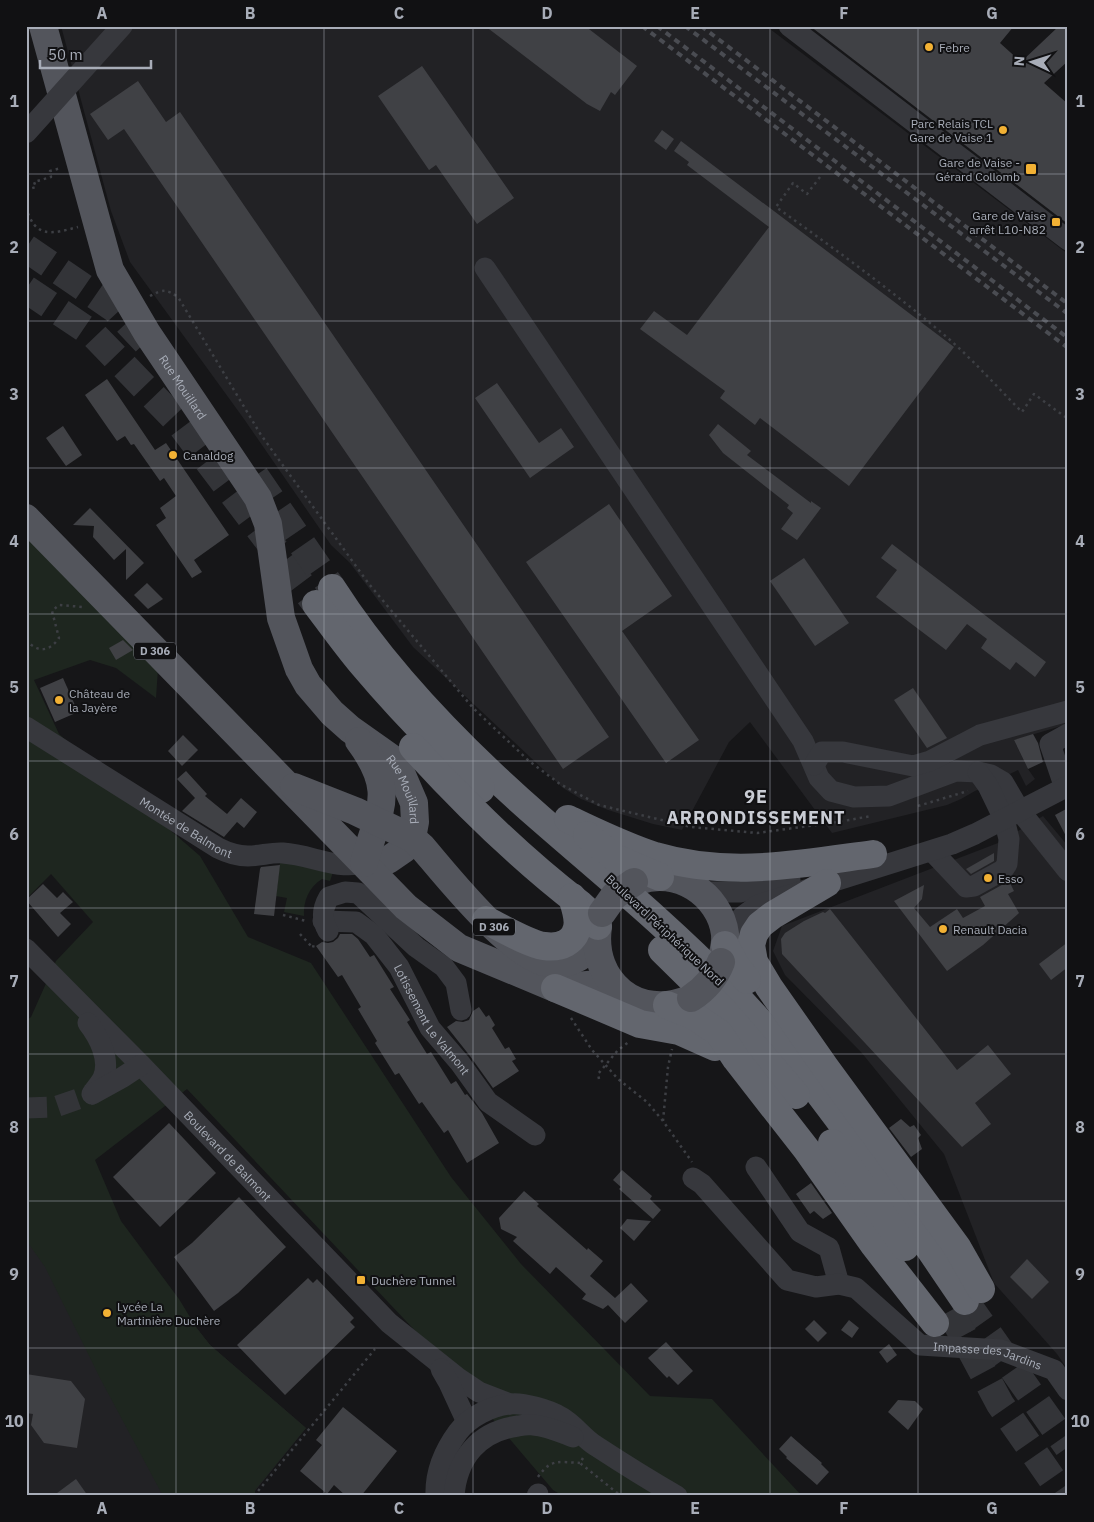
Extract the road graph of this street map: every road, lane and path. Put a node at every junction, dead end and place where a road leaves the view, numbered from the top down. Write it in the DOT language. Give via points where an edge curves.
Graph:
graph roads {
  1 [pos="43,26"];
  2 [pos="122,26"];
  3 [pos="789,26"];
  4 [pos="26,133"];
  5 [pos="65,167"];
  6 [pos="820,177"];
  7 [pos="26,190"];
  8 [pos="26,207"];
  9 [pos="82,226"];
  10 [pos="1068,240"];
  11 [pos="485,268"];
  12 [pos="132,306"];
  13 [pos="1068,419"];
  14 [pos="26,518"];
  15 [pos="331,600"];
  16 [pos="87,607"];
  17 [pos="26,640"];
  18 [pos="1068,711"];
  19 [pos="26,726"];
  20 [pos="350,729"];
  21 [pos="1068,734"];
  22 [pos="814,765"];
  23 [pos="978,772"];
  24 [pos="285,783"];
  25 [pos="1066,787"];
  26 [pos="995,799"];
  27 [pos="913,808"];
  28 [pos="875,815"];
  29 [pos="366,816"];
  30 [pos="568,818"];
  31 [pos="1004,819"];
  32 [pos="412,838"];
  33 [pos="932,851"];
  34 [pos="873,854"];
  35 [pos="1068,871"];
  36 [pos="366,877"];
  37 [pos="647,880"];
  38 [pos="827,883"];
  39 [pos="702,892"];
  40 [pos="572,897"];
  41 [pos="486,920"];
  42 [pos="599,927"];
  43 [pos="724,947"];
  44 [pos="31,954"];
  45 [pos="614,986"];
  46 [pos="555,988"];
  47 [pos="679,1002"];
  48 [pos="461,1010"];
  49 [pos="569,1015"];
  50 [pos="633,1039"];
  51 [pos="673,1045"];
  52 [pos="736,1059"];
  53 [pos="141,1065"];
  54 [pos="606,1065"];
  55 [pos="825,1067"];
  56 [pos="599,1079"];
  57 [pos="663,1121"];
  58 [pos="535,1135"];
  59 [pos="756,1167"];
  60 [pos="698,1181"];
  61 [pos="839,1284"];
  62 [pos="958,1306"];
  63 [pos="375,1349"];
  64 [pos="433,1359"];
  65 [pos="1068,1390"];
  66 [pos="510,1404"];
  67 [pos="467,1422"];
  68 [pos="504,1428"];
  69 [pos="589,1449"];
  70 [pos="580,1463"];
  71 [pos="536,1491"];
  72 [pos="254,1496"];
  73 [pos="436,1496"];
  74 [pos="454,1496"];
  75 [pos="621,1496"];
  76 [pos="676,1496"];
  1 -- 12 [label="main road, Rue Mouillard" via="110,270"];
  2 -- 4 [label="street, bridge"];
  3 -- 10 [label="street" via="834,56"];
  5 -- 7 [label="path" via="50,171 51,177 34,182 36,187"];
  6 -- 13 [label="path" via="808,194 793,183 776,207 925,319 1022,412 1034,394"];
  8 -- 9 [label="path" via="30,219 40,231 56,233"];
  11 -- 22 [label="street" via="803,741"];
  12 -- 20 [label="main road, Rue Mouillard" via="258,498 268,524 281,618 299,669 318,698"];
  12 -- 28 [label="path" via="159,291 167,290 178,297 261,436 369,584 473,708 529,761 560,784 599,804 691,827 757,833"];
  14 -- 24 [label="main road, D 306"];
  15 -- 30 [label="highway"];
  15 -- 40 [label="highway" via="343,652 388,720 494,830"];
  15 -- 62 [label="highway, Boulevard Périphérique Nord" via="462,745 539,818 646,909 748,1008 820,1095"];
  16 -- 17 [label="path" via="59,605 52,611 59,638 52,647 43,650"];
  18 -- 22 [label="street" via="980,735 930,761 913,766 843,752 822,752"];
  19 -- 36 [label="street, Montée de Balmont" via="218,848 234,855 299,855 344,866"];
  20 -- 29 [label="main road, Rue Mouillard" via="374,761 382,788 382,797"];
  20 -- 32 [label="main road, Rue Mouillard" via="380,749 399,768 414,803"];
  21 -- 25 [label="street" via="1050,744"];
  22 -- 23 [label="street" via="819,778 831,790 854,797 889,796 956,771"];
  23 -- 26 [label="street"];
  23 -- 31 [label="street" via="1003,782"];
  24 -- 29 [label="main road, D 306"];
  24 -- 36 [label="main road, D 306"];
  25 -- 31 [label="street"];
  26 -- 27 [label="path" via="969,790"];
  26 -- 31 [label="street"];
  29 -- 32 [label="main road, D 306"];
  29 -- 36 [label="main road, Rue Mouillard"];
  30 -- 34 [label="highway" via="633,848 705,866 763,868"];
  30 -- 37 [label="highway"];
  31 -- 33 [label="street"];
  31 -- 33 [label="street" via="1009,839 1007,864 1003,870 974,886 966,887"];
  31 -- 34 [label="street"];
  31 -- 35 [label="street"];
  32 -- 36 [label="main road, Rue Mouillard" via="396,855"];
  32 -- 41 [label="main road, D 306"];
  33 -- 38 [label="street"];
  34 -- 39 [label="street" via="754,889"];
  36 -- 46 [label="main road, D 306" via="459,948"];
  36 -- 48 [label="street, Lotissement Le Valmont" via="416,947 444,967 456,983"];
  36 -- 58 [label="street, Lotissement Le Valmont" via="345,892 330,897 323,907 326,926 356,922 374,935 399,968 430,1028 488,1102"];
  37 -- 39 [label="main road" via="680,880"];
  37 -- 42 [label="main road, D 306, bridge" via="614,896"];
  38 -- 43 [label="street" via="758,905 742,916"];
  38 -- 55 [label="highway" via="766,920 756,930 751,945 760,974"];
  39 -- 43 [label="main road" via="718,911"];
  40 -- 41 [label="highway" via="578,927 574,936 555,947 542,946"];
  40 -- 42 [label="highway" via="591,914"];
  41 -- 42 [label="main road, D 306" via="532,957 550,964 571,961 587,952"];
  42 -- 45 [label="main road" via="599,960"];
  43 -- 47 [label="main road, bridge" via="718,970 708,985"];
  43 -- 55 [label="highway" via="743,976"];
  44 -- 53 [label="street, Boulevard de Balmont"];
  44 -- 53 [label="street" via="90,1026 102,1046 104,1078 92,1094"];
  45 -- 46 [label="main road, D 306" via="598,984"];
  45 -- 47 [label="main road" via="638,1002 653,1005"];
  46 -- 52 [label="highway" via="640,1024 689,1034"];
  47 -- 52 [label="highway" via="719,1033"];
  49 -- 54 [label="path"];
  50 -- 54 [label="path"];
  51 -- 57 [label="path"];
  52 -- 62 [label="highway" via="807,1150 874,1245"];
  53 -- 64 [label="street, Boulevard de Balmont" via="389,1323"];
  54 -- 56 [label="path" via="598,1074"];
  54 -- 57 [label="path"];
  55 -- 62 [label="highway" via="957,1247"];
  57 -- 60 [label="path" via="698,1170"];
  59 -- 61 [label="street" via="800,1232 829,1248"];
  60 -- 61 [label="street, Impasse des Jardins" via="787,1280 816,1287"];
  61 -- 65 [label="street, Impasse des Jardins" via="856,1288 920,1344 1002,1350 1054,1370"];
  63 -- 72 [label="path"];
  64 -- 66 [label="street, Boulevard de Balmont" via="479,1392"];
  64 -- 67 [label="street, Boulevard de Balmont" via="450,1382"];
  66 -- 67 [label="street"];
  66 -- 68 [label="street" via="511,1415"];
  66 -- 69 [label="street, Boulevard de Balmont" via="557,1414 575,1427"];
  67 -- 68 [label="street" via="482,1428"];
  67 -- 73 [label="street" via="449,1444 438,1470"];
  68 -- 69 [label="street" via="530,1424 548,1427"];
  68 -- 74 [label="street" via="484,1437 468,1452 455,1481"];
  69 -- 70 [label="path"];
  69 -- 76 [label="street"];
  70 -- 71 [label="path" via="554,1462 544,1469"];
  70 -- 75 [label="path"];
}
